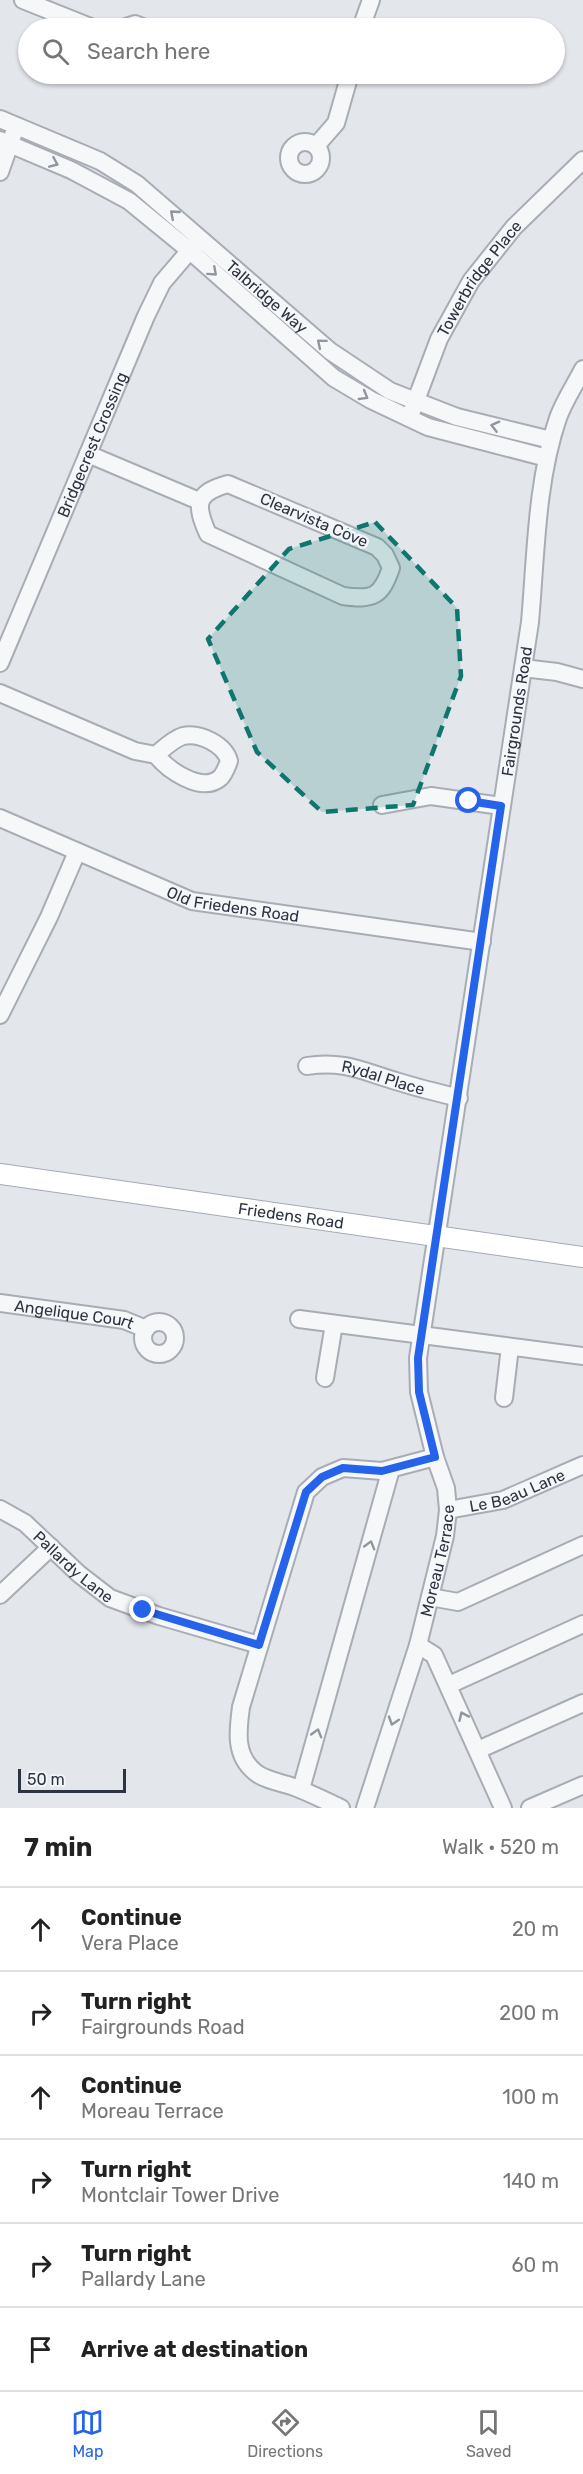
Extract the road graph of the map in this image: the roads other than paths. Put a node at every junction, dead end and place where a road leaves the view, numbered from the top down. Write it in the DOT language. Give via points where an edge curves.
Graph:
graph roads {
  1 [pos="23,0"];
  2 [pos="371,0"];
  3 [pos="68,18"];
  4 [pos="365,18"];
  5 [pos="347,84"];
  6 [pos="0,119"];
  7 [pos="17,126"];
  8 [pos="5,142"];
  9 [pos="316,146"];
  10 [pos="583,160"];
  11 [pos="0,172"];
  12 [pos="195,244"];
  13 [pos="583,369"];
  14 [pos="416,401"];
  15 [pos="408,418"];
  16 [pos="551,440"];
  17 [pos="88,454"];
  18 [pos="547,458"];
  19 [pos="200,501"];
  20 [pos="0,663"];
  21 [pos="523,668"];
  22 [pos="583,679"];
  23 [pos="0,693"];
  24 [pos="156,755"];
  25 [pos="382,805"];
  26 [pos="501,806"];
  27 [pos="0,818"];
  28 [pos="77,852"];
  29 [pos="482,942"];
  30 [pos="0,1015"];
  31 [pos="307,1066"];
  32 [pos="459,1098"];
  33 [pos="0,1174"];
  34 [pos="438,1236"];
  35 [pos="583,1257"];
  36 [pos="0,1303"];
  37 [pos="299,1319"];
  38 [pos="334,1324"];
  39 [pos="146,1329"];
  40 [pos="422,1335"];
  41 [pos="510,1347"];
  42 [pos="583,1356"];
  43 [pos="325,1378"];
  44 [pos="504,1398"];
  45 [pos="435,1457"];
  46 [pos="583,1465"];
  47 [pos="391,1469"];
  48 [pos="0,1509"];
  49 [pos="448,1510"];
  50 [pos="583,1545"];
  51 [pos="51,1546"];
  52 [pos="0,1595"];
  53 [pos="430,1597"];
  54 [pos="583,1624"];
  55 [pos="259,1645"];
  56 [pos="418,1646"];
  57 [pos="449,1684"];
  58 [pos="583,1703"];
  59 [pos="478,1750"];
  60 [pos="583,1785"];
  61 [pos="301,1789"];
  62 [pos="341,1808"];
  63 [pos="365,1808"];
  64 [pos="503,1808"];
  65 [pos="530,1808"];
  1 -- 3 [label="street"];
  2 -- 4 [label="street"];
  5 -- 9 [label="street" via="336,123"];
  6 -- 7 [label="street, Talbridge Way"];
  7 -- 8 [label="street"];
  12 -- 7 [label="street, Talbridge Way, one-way" via="137,184 100,161"];
  8 -- 11 [label="street"];
  8 -- 12 [label="street, Talbridge Way, one-way" via="71,170 129,201"];
  10 -- 14 [label="street, Towerbridge Place" via="514,227 471,281 439,339"];
  14 -- 12 [label="street, Talbridge Way, one-way" via="390,390 330,351"];
  12 -- 15 [label="street, Talbridge Way, one-way" via="334,378"];
  12 -- 17 [label="street, Bridgecrest Crossing" via="162,282"];
  13 -- 16 [label="street, Fairgrounds Road"];
  14 -- 15 [label="street, Towerbridge Place"];
  16 -- 14 [label="street, Talbridge Way, one-way" via="457,417"];
  15 -- 18 [label="street, Talbridge Way" via="428,427"];
  16 -- 18 [label="street, Fairgrounds Road"];
  17 -- 19 [label="street"];
  17 -- 20 [label="street, Bridgecrest Crossing"];
  18 -- 21 [label="street, Fairgrounds Road"];
  19 -- 19 [label="street, Clearvista Cove" via="200,516 207,534 343,596 365,599 385,586 391,568 377,547 228,484 207,491"];
  21 -- 22 [label="street"];
  21 -- 26 [label="street, Fairgrounds Road"];
  23 -- 24 [label="street" via="135,751"];
  25 -- 26 [label="street" via="431,796"];
  26 -- 29 [label="street, Fairgrounds Road"];
  27 -- 28 [label="street, Old Friedens Road"];
  28 -- 29 [label="street, Old Friedens Road" via="192,901"];
  28 -- 30 [label="street"];
  29 -- 32 [label="street, Fairgrounds Road"];
  31 -- 32 [label="street, Rydal Place" via="351,1066"];
  32 -- 34 [label="street, Fairgrounds Road"];
  33 -- 34 [label="main road, Friedens Road"];
  34 -- 35 [label="main road, Friedens Road"];
  34 -- 40 [label="street, Moreau Terrace"];
  36 -- 39 [label="street, Angelique Court" via="124,1320"];
  37 -- 38 [label="street"];
  38 -- 40 [label="street"];
  38 -- 43 [label="street"];
  40 -- 41 [label="street"];
  40 -- 45 [label="street, Moreau Terrace" via="419,1392"];
  41 -- 42 [label="street"];
  41 -- 44 [label="street"];
  45 -- 47 [label="street"];
  45 -- 49 [label="street, Moreau Terrace" via="446,1488"];
  46 -- 49 [label="street, Le Beau Lane" via="503,1500"];
  47 -- 55 [label="street" via="343,1468 322,1477 306,1492"];
  61 -- 47 [label="street, one-way"];
  48 -- 51 [label="street, Pallardy Lane" via="25,1523"];
  49 -- 53 [label="street, Moreau Terrace" via="446,1536"];
  50 -- 53 [label="street" via="458,1602"];
  51 -- 52 [label="street"];
  51 -- 55 [label="street, Pallardy Lane" via="110,1598"];
  53 -- 56 [label="street, Moreau Terrace"];
  54 -- 57 [label="street"];
  55 -- 61 [label="street" via="241,1707 239,1745 255,1773"];
  56 -- 57 [label="street" via="434,1655"];
  56 -- 63 [label="street, Moreau Terrace, one-way"];
  59 -- 57 [label="street, one-way"];
  58 -- 59 [label="street"];
  59 -- 64 [label="street"];
  60 -- 65 [label="street"];
  61 -- 62 [label="street"];
}
